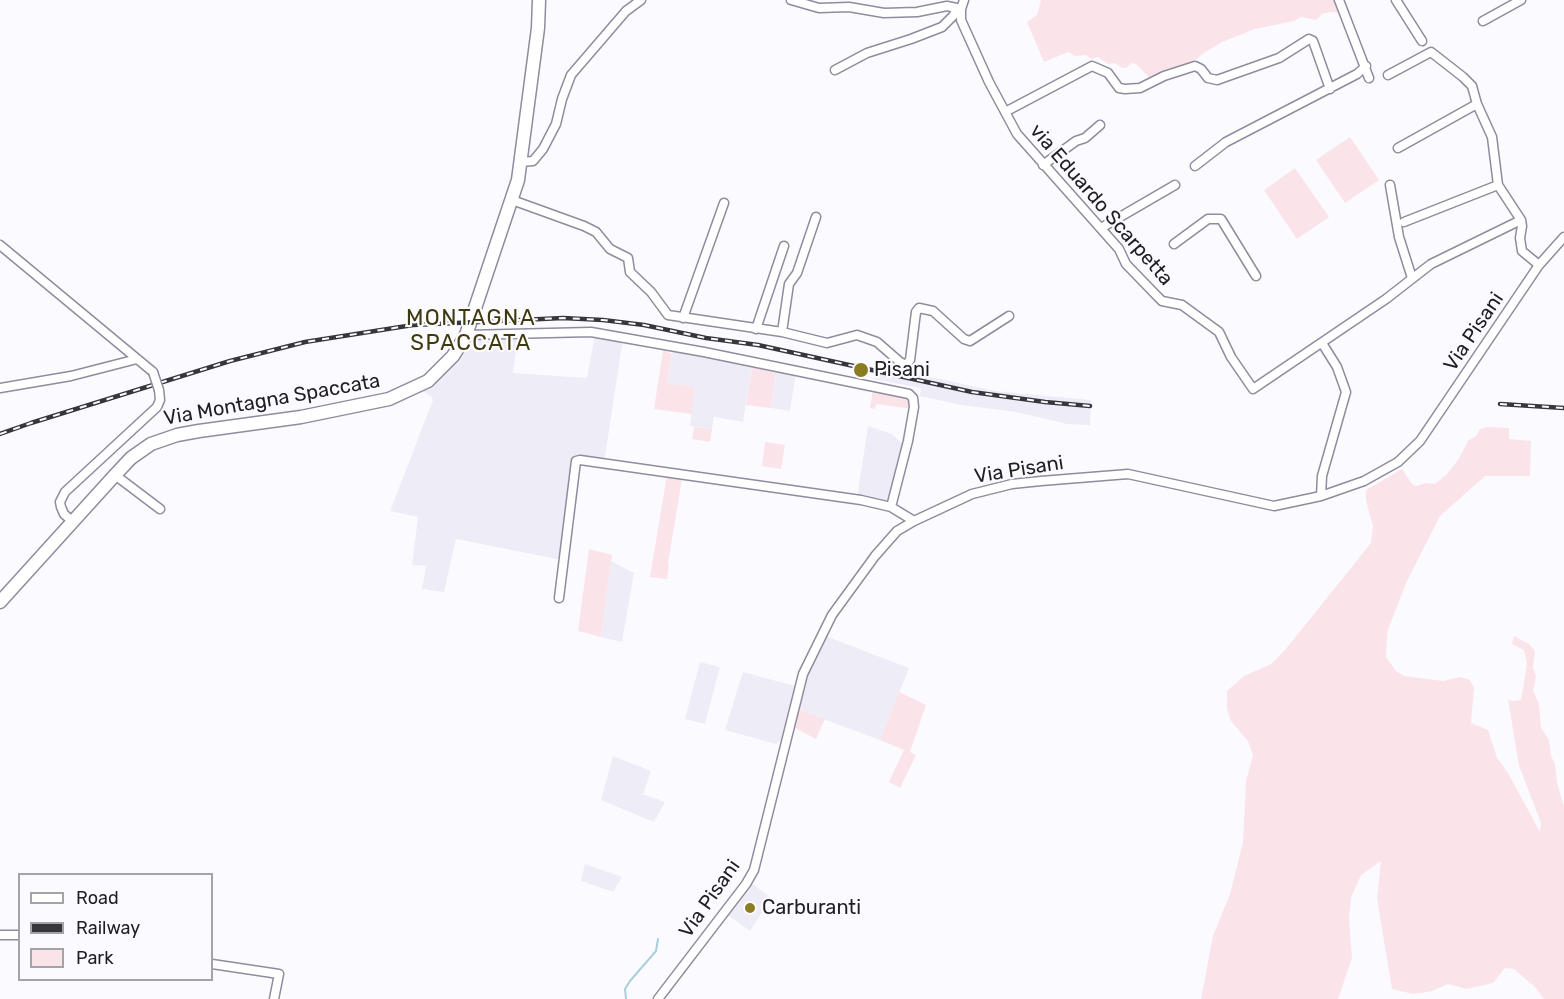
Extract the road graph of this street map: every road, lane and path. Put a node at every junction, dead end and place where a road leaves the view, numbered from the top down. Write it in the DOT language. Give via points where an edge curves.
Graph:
graph roads {
  1 [pos="539,0"];
  2 [pos="641,0"];
  3 [pos="791,0"];
  4 [pos="1340,0"];
  5 [pos="1396,0"];
  6 [pos="1521,0"];
  7 [pos="960,6"];
  8 [pos="1483,21"];
  9 [pos="1422,41"];
  10 [pos="1366,66"];
  11 [pos="835,69"];
  12 [pos="1388,75"];
  13 [pos="1369,78"];
  14 [pos="1330,89"];
  15 [pos="1477,104"];
  16 [pos="1005,112"];
  17 [pos="1100,125"];
  18 [pos="1398,148"];
  19 [pos="522,162"];
  20 [pos="1042,165"];
  21 [pos="1194,166"];
  22 [pos="1175,185"];
  23 [pos="1390,185"];
  24 [pos="1498,185"];
  25 [pos="512,200"];
  26 [pos="724,204"];
  27 [pos="816,217"];
  28 [pos="1521,220"];
  29 [pos="1404,222"];
  30 [pos="1101,228"];
  31 [pos="1564,237"];
  32 [pos="1174,244"];
  33 [pos="0,245"];
  34 [pos="784,246"];
  35 [pos="1539,265"];
  36 [pos="1256,276"];
  37 [pos="1412,278"];
  38 [pos="1009,316"];
  39 [pos="683,318"];
  40 [pos="756,329"];
  41 [pos="782,332"];
  42 [pos="466,335"];
  43 [pos="1322,343"];
  44 [pos="137,359"];
  45 [pos="0,388"];
  46 [pos="115,475"];
  47 [pos="1321,495"];
  48 [pos="891,507"];
  49 [pos="160,508"];
  50 [pos="914,520"];
  51 [pos="72,521"];
  52 [pos="559,598"];
  53 [pos="0,602"];
  54 [pos="0,934"];
  55 [pos="18,935"];
  56 [pos="213,963"];
  57 [pos="274,999"];
  58 [pos="658,999"];
  1 -- 19 [label="main road, Via Montagna Spaccata"];
  2 -- 19 [label="street" via="626,11 571,75 556,124 543,149 533,161"];
  3 -- 7 [label="street" via="819,8 849,6 884,13"];
  4 -- 10 [label="street"];
  5 -- 9 [label="street"];
  6 -- 8 [label="street"];
  7 -- 11 [label="street" via="942,27 867,53"];
  7 -- 16 [label="street, via Eduardo Scarpetta" via="970,42"];
  10 -- 13 [label="street"];
  10 -- 14 [label="street"];
  12 -- 15 [label="street" via="1431,52 1472,86"];
  14 -- 16 [label="street" via="1310,39 1279,58 1217,80 1208,78 1195,66 1147,86 1125,89 1119,88 1108,73 1092,66"];
  14 -- 21 [label="street" via="1226,142"];
  15 -- 18 [label="street"];
  15 -- 24 [label="street" via="1492,137"];
  16 -- 20 [label="street, via Eduardo Scarpetta"];
  17 -- 20 [label="street"];
  19 -- 25 [label="main road, Via Montagna Spaccata"];
  20 -- 30 [label="street, via Eduardo Scarpetta"];
  22 -- 30 [label="street"];
  23 -- 37 [label="street" via="1399,237"];
  24 -- 28 [label="street"];
  24 -- 29 [label="street"];
  25 -- 39 [label="street" via="596,232 615,253 628,258 630,272 668,315"];
  25 -- 42 [label="main road, Via Montagna Spaccata"];
  26 -- 39 [label="street"];
  27 -- 41 [label="street" via="797,273 789,284"];
  28 -- 35 [label="street" via="1522,251"];
  28 -- 37 [label="street, via Eduardo Scarpetta" via="1431,264"];
  30 -- 43 [label="street, via Eduardo Scarpetta" via="1126,264 1162,301 1182,305 1219,332 1253,389"];
  31 -- 35 [label="street, Via Pisani"];
  32 -- 36 [label="street" via="1208,219 1221,219"];
  33 -- 44 [label="street"];
  34 -- 40 [label="street"];
  35 -- 47 [label="street, Via Pisani" via="1415,446 1398,462 1364,481"];
  37 -- 43 [label="street, via Eduardo Scarpetta"];
  38 -- 41 [label="street" via="970,341 933,311 919,308 906,365 877,342 857,335 827,343"];
  39 -- 40 [label="street"];
  40 -- 41 [label="street"];
  42 -- 46 [label="main road, Via Montagna Spaccata" via="433,377 389,399 301,417 177,435 139,451"];
  42 -- 48 [label="street" via="591,332 909,394 914,407"];
  43 -- 47 [label="street" via="1338,367 1346,392 1322,476"];
  44 -- 45 [label="street"];
  44 -- 51 [label="street, bridge" via="153,372 160,400 65,492 61,507"];
  46 -- 49 [label="street"];
  46 -- 51 [label="main road, Via Montagna Spaccata"];
  47 -- 50 [label="street, Via Pisani" via="1275,506 1128,474 1012,484 972,494"];
  48 -- 50 [label="street"];
  48 -- 52 [label="street" via="576,461"];
  50 -- 58 [label="street, Via Pisani" via="897,531 875,555 817,642 803,674 754,870"];
  51 -- 53 [label="main road, Via Montagna Spaccata"];
  54 -- 55 [label="street"];
  56 -- 57 [label="street" via="279,974"];
}
